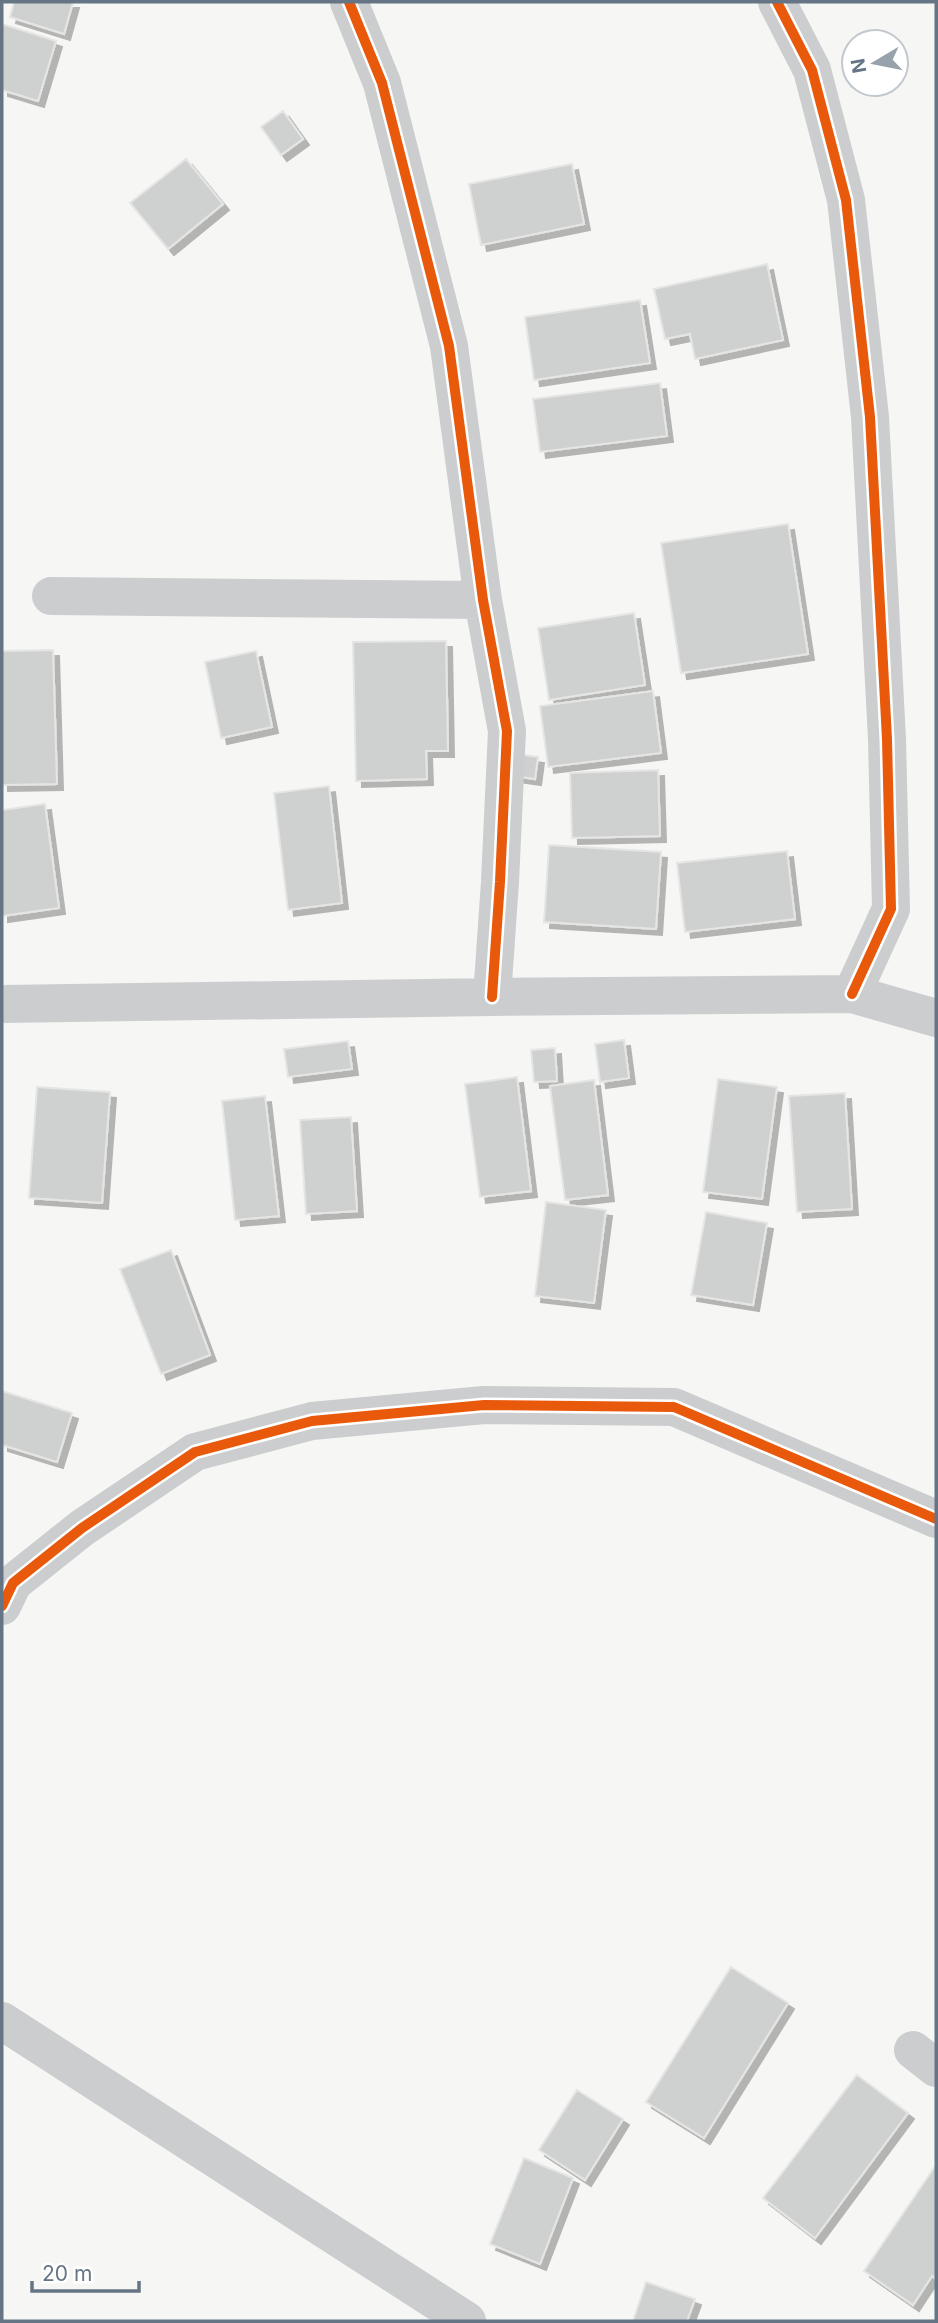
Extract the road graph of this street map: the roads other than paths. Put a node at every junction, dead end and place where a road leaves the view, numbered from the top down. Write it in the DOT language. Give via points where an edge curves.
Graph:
graph roads {
  1 [pos="352,2"];
  2 [pos="777,2"];
  3 [pos="51,596"];
  4 [pos="483,600"];
  5 [pos="852,994"];
  6 [pos="492,996"];
  7 [pos="2,1004"];
  8 [pos="936,1018"];
  9 [pos="936,1519"];
  10 [pos="2,1605"];
  11 [pos="2,2021"];
  12 [pos="467,2321"];
  1 -- 4 [label="street" via="382,83 449,346"];
  2 -- 5 [label="street" via="811,70 846,200 870,417 891,909"];
  3 -- 4 [label="street"];
  4 -- 6 [label="street" via="507,731"];
  5 -- 6 [label="street"];
  5 -- 8 [label="street"];
  6 -- 7 [label="street"];
  9 -- 10 [label="street" via="674,1407 484,1405 312,1421 195,1452 72,1536 13,1583"];
  11 -- 12 [label="street"];
}
